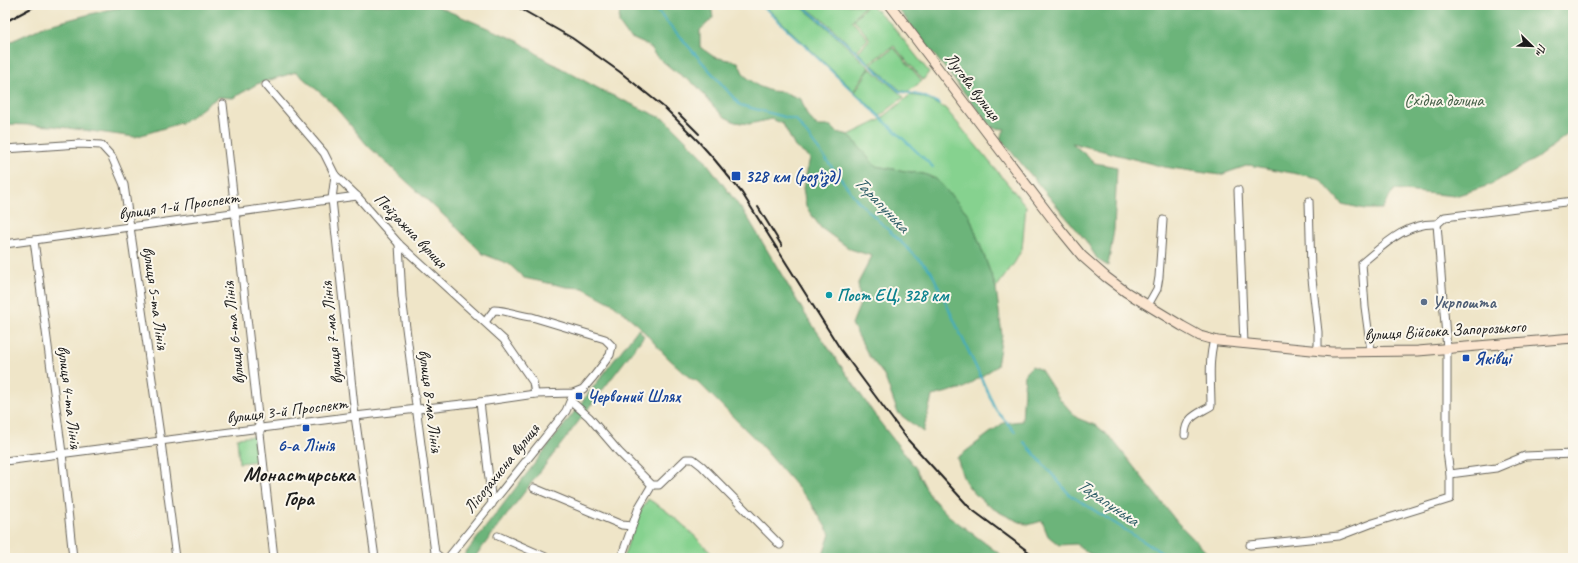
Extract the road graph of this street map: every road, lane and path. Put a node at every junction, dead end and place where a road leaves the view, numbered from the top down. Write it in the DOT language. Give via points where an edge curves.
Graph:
graph roads {
  1 [pos="890,5"];
  2 [pos="266,84"];
  3 [pos="223,104"];
  4 [pos="5,149"];
  5 [pos="335,175"];
  6 [pos="1029,188"];
  7 [pos="1238,190"];
  8 [pos="357,196"];
  9 [pos="332,199"];
  10 [pos="1573,201"];
  11 [pos="1309,202"];
  12 [pos="234,213"];
  13 [pos="1163,220"];
  14 [pos="1437,224"];
  15 [pos="130,227"];
  16 [pos="34,240"];
  17 [pos="5,244"];
  18 [pos="399,244"];
  19 [pos="1148,305"];
  20 [pos="485,322"];
  21 [pos="1573,338"];
  22 [pos="1214,340"];
  23 [pos="1244,344"];
  24 [pos="1447,349"];
  25 [pos="1318,350"];
  26 [pos="1371,351"];
  27 [pos="535,394"];
  28 [pos="572,397"];
  29 [pos="480,402"];
  30 [pos="417,410"];
  31 [pos="355,416"];
  32 [pos="258,429"];
  33 [pos="1185,435"];
  34 [pos="162,442"];
  35 [pos="62,453"];
  36 [pos="1573,454"];
  37 [pos="5,461"];
  38 [pos="1450,474"];
  39 [pos="656,485"];
  40 [pos="534,488"];
  41 [pos="492,504"];
  42 [pos="632,526"];
  43 [pos="498,536"];
  44 [pos="780,545"];
  45 [pos="1250,545"];
  46 [pos="73,558"];
  47 [pos="176,558"];
  48 [pos="274,558"];
  49 [pos="374,558"];
  50 [pos="441,558"];
  51 [pos="448,558"];
  52 [pos="548,558"];
  53 [pos="621,558"];
  1 -- 6 [label="street, Лугова вулиця"];
  2 -- 5 [label="street, Пейзажна вулиця" via="324,153"];
  3 -- 12 [label="street, вулиця 6-та Лінія"];
  4 -- 15 [label="street, вулиця 5-та Лінія" via="101,145 112,157 124,185"];
  5 -- 8 [label="street, Пейзажна вулиця"];
  5 -- 9 [label="street, вулиця 7-ма Лінія"];
  6 -- 19 [label="street, вулиця Війська Запорозького" via="1082,256 1106,277"];
  7 -- 23 [label="street"];
  8 -- 9 [label="street, вулиця 1-й Проспект"];
  8 -- 18 [label="street, Пейзажна вулиця"];
  9 -- 12 [label="street, вулиця 1-й Проспект"];
  9 -- 31 [label="street, вулиця 7-ма Лінія"];
  10 -- 14 [label="street" via="1445,217"];
  11 -- 25 [label="street" via="1311,270"];
  12 -- 15 [label="street, вулиця 1-й Проспект"];
  12 -- 32 [label="street, вулиця 6-та Лінія"];
  13 -- 19 [label="street" via="1157,289"];
  14 -- 24 [label="street"];
  14 -- 26 [label="street" via="1415,227 1398,234 1362,263"];
  15 -- 16 [label="street, вулиця 1-й Проспект"];
  15 -- 34 [label="street, вулиця 5-та Лінія"];
  16 -- 17 [label="street, вулиця 1-й Проспект"];
  16 -- 35 [label="street, вулиця 4-та Лінія"];
  18 -- 20 [label="street, Пейзажна вулиця"];
  18 -- 30 [label="street, вулиця 8-ма Лінія" via="402,297"];
  19 -- 22 [label="street, вулиця Війська Запорозького" via="1200,336"];
  20 -- 27 [label="street, Пейзажна вулиця" via="504,340 533,382"];
  20 -- 28 [label="street" via="494,310 504,310 605,339 612,346 610,355 594,376"];
  21 -- 24 [label="street, вулиця Війська Запорозького"];
  22 -- 23 [label="street, вулиця Війська Запорозького"];
  22 -- 33 [label="street" via="1210,363 1211,406 1192,418 1185,426"];
  23 -- 25 [label="street, вулиця Війська Запорозького"];
  24 -- 26 [label="street, вулиця Війська Запорозького"];
  24 -- 38 [label="street" via="1447,452"];
  25 -- 26 [label="street, вулиця Війська Запорозького"];
  27 -- 28 [label="street, вулиця 3-й Проспект"];
  27 -- 29 [label="street, вулиця 3-й Проспект"];
  28 -- 39 [label="street" via="619,452"];
  28 -- 41 [label="street, Лісозахисна вулиця" via="566,411"];
  29 -- 30 [label="street, вулиця 3-й Проспект"];
  29 -- 41 [label="street"];
  30 -- 31 [label="street, вулиця 3-й Проспект"];
  30 -- 50 [label="street, вулиця 8-ма Лінія" via="435,553"];
  31 -- 32 [label="street, вулиця 3-й Проспект"];
  31 -- 49 [label="street, вулиця 7-ма Лінія"];
  32 -- 34 [label="street, вулиця 3-й Проспект"];
  32 -- 48 [label="street, вулиця 6-та Лінія"];
  34 -- 35 [label="street, вулиця 3-й Проспект"];
  34 -- 47 [label="street, вулиця 5-та Лінія"];
  35 -- 37 [label="street, вулиця 3-й Проспект"];
  35 -- 46 [label="street, вулиця 4-та Лінія"];
  36 -- 38 [label="street" via="1524,456 1496,468"];
  38 -- 45 [label="street" via="1450,499 1339,536"];
  39 -- 42 [label="street" via="639,507"];
  39 -- 44 [label="street" via="686,459 693,459"];
  40 -- 42 [label="street" via="617,523"];
  41 -- 51 [label="street, Лісозахисна вулиця"];
  42 -- 53 [label="street"];
  43 -- 52 [label="street"];
}
